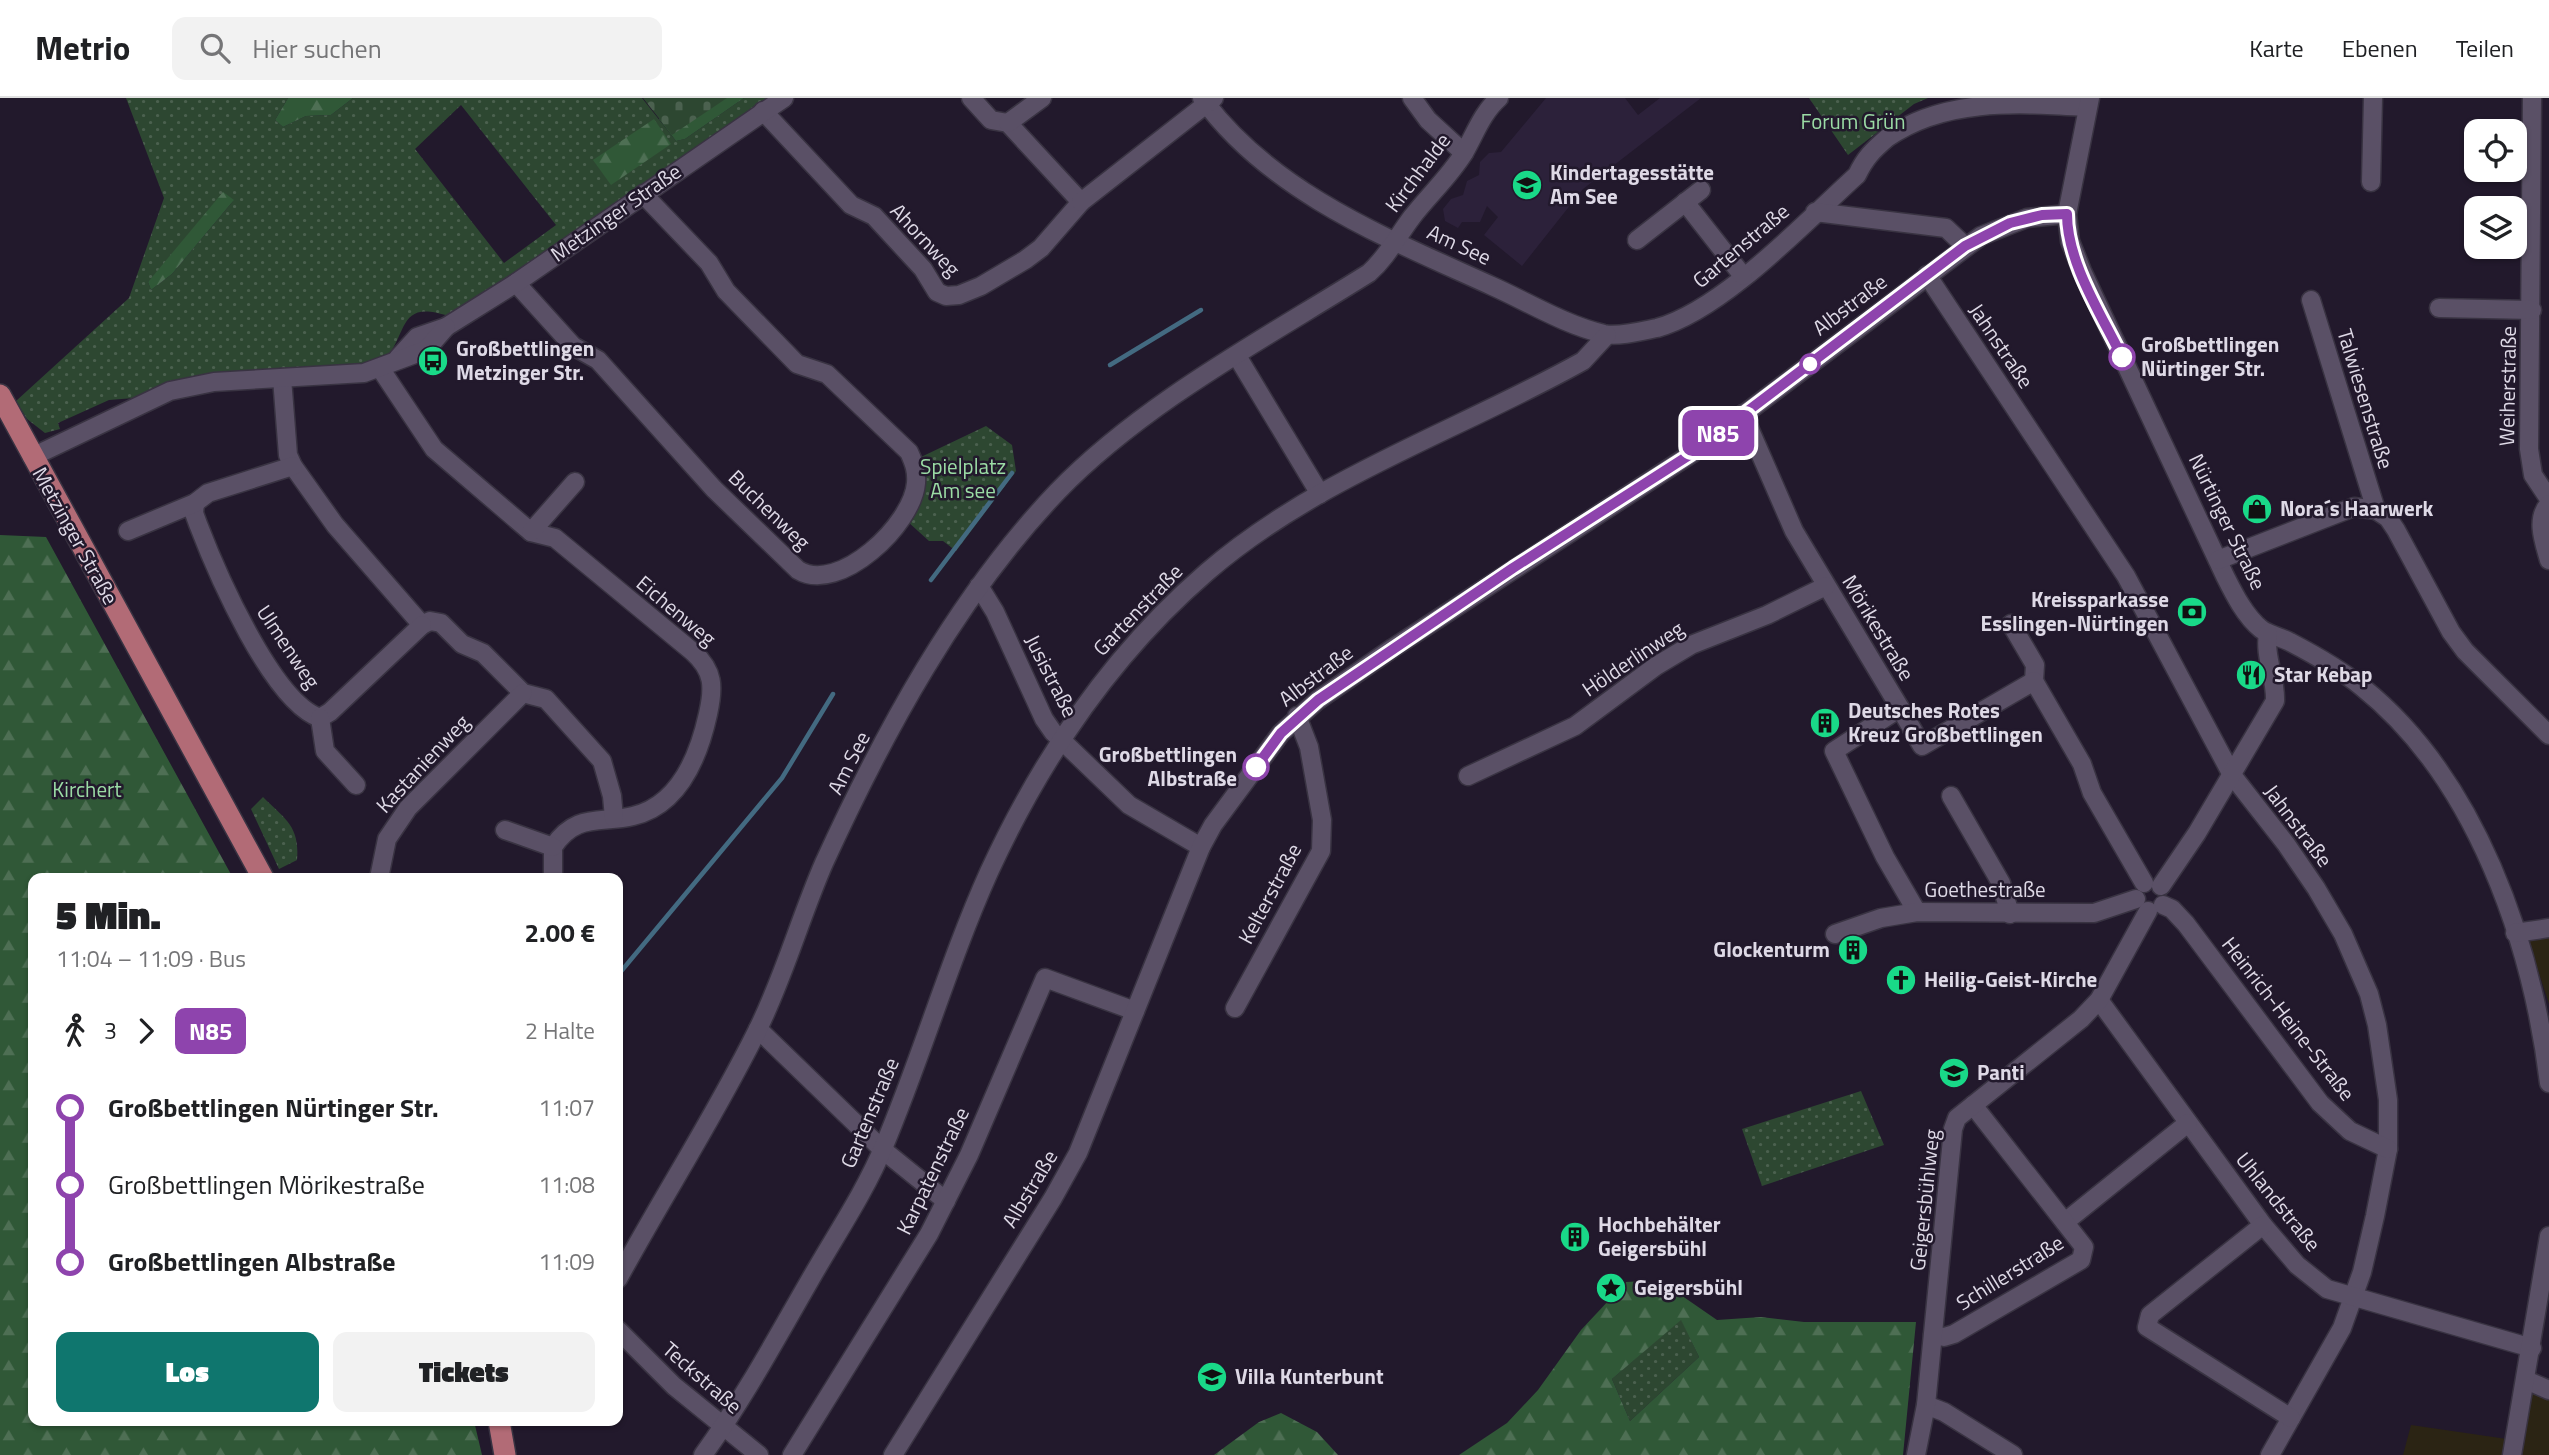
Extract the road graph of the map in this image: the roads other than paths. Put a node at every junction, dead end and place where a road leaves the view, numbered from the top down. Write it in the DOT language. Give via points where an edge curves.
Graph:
graph roads {
  1 [pos="784,98"];
  2 [pos="971,98"];
  3 [pos="1042,98"];
  4 [pos="1412,98"];
  5 [pos="1499,98"];
  6 [pos="2373,98"];
  7 [pos="1207,100"];
  8 [pos="2088,102"];
  9 [pos="2538,109"];
  10 [pos="763,111"];
  11 [pos="1008,123"];
  12 [pos="1464,153"];
  13 [pos="2371,182"];
  14 [pos="1701,190"];
  15 [pos="643,194"];
  16 [pos="1081,202"];
  17 [pos="1685,202"];
  18 [pos="1815,212"];
  19 [pos="2067,214"];
  20 [pos="1637,240"];
  21 [pos="1396,241"];
  22 [pos="1965,246"];
  23 [pos="1927,275"];
  24 [pos="1743,276"];
  25 [pos="516,283"];
  26 [pos="2311,300"];
  27 [pos="2439,308"];
  28 [pos="2532,310"];
  29 [pos="1607,335"];
  30 [pos="1237,356"];
  31 [pos="380,368"];
  32 [pos="282,378"];
  33 [pos="0,395"];
  34 [pos="1743,414"];
  35 [pos="32,457"];
  36 [pos="293,466"];
  37 [pos="575,482"];
  38 [pos="1320,494"];
  39 [pos="2549,501"];
  40 [pos="195,503"];
  41 [pos="2376,510"];
  42 [pos="128,531"];
  43 [pos="531,532"];
  44 [pos="2218,560"];
  45 [pos="2549,560"];
  46 [pos="979,586"];
  47 [pos="1826,586"];
  48 [pos="2011,624"];
  49 [pos="422,625"];
  50 [pos="2268,633"];
  51 [pos="2034,681"];
  52 [pos="523,693"];
  53 [pos="1900,708"];
  54 [pos="1297,716"];
  55 [pos="320,718"];
  56 [pos="2549,735"];
  57 [pos="1063,742"];
  58 [pos="2232,775"];
  59 [pos="1468,776"];
  60 [pos="356,785"];
  61 [pos="1951,796"];
  62 [pos="614,818"];
  63 [pos="505,830"];
  64 [pos="553,847"];
  65 [pos="1201,847"];
  66 [pos="260,873"];
  67 [pos="380,873"];
  68 [pos="553,873"];
  69 [pos="2150,897"];
  70 [pos="1917,912"];
  71 [pos="2010,914"];
  72 [pos="2549,928"];
  73 [pos="2515,933"];
  74 [pos="1835,934"];
  75 [pos="2099,999"];
  76 [pos="1235,1007"];
  77 [pos="1135,1011"];
  78 [pos="758,1029"];
  79 [pos="2549,1083"];
  80 [pos="1973,1105"];
  81 [pos="2188,1123"];
  82 [pos="2388,1149"];
  83 [pos="883,1150"];
  84 [pos="946,1201"];
  85 [pos="2065,1222"];
  86 [pos="2263,1225"];
  87 [pos="2549,1236"];
  88 [pos="623,1270"];
  89 [pos="2353,1298"];
  90 [pos="623,1335"];
  91 [pos="1933,1335"];
  92 [pos="2532,1348"];
  93 [pos="2526,1380"];
  94 [pos="2549,1390"];
  95 [pos="1926,1405"];
  96 [pos="2291,1418"];
  97 [pos="500,1426"];
  98 [pos="723,1427"];
  99 [pos="505,1455"];
  100 [pos="703,1455"];
  101 [pos="759,1455"];
  102 [pos="792,1455"];
  103 [pos="893,1455"];
  104 [pos="1916,1455"];
  105 [pos="2013,1455"];
  106 [pos="2270,1455"];
  107 [pos="2512,1455"];
  1 -- 10 [label="street, Metzinger Straße"];
  2 -- 11 [label="street" via="991,120"];
  3 -- 11 [label="street"];
  4 -- 12 [label="street"];
  5 -- 12 [label="street, Kirchhalde" via="1480,121"];
  6 -- 13 [label="street"];
  7 -- 16 [label="street"];
  7 -- 21 [label="street" via="1226,127 1296,186"];
  8 -- 18 [label="street" via="1975,101 1922,113 1865,157 1857,175"];
  8 -- 19 [label="street, Nürtinger Straße"];
  9 -- 28 [label="street, Weiherstraße"];
  10 -- 15 [label="street, Metzinger Straße"];
  10 -- 16 [label="street, Ahornweg" via="851,205 874,216 923,269 937,292 946,296 981,286 1025,260"];
  11 -- 16 [label="street"];
  12 -- 21 [label="street, Kirchhalde"];
  14 -- 17 [label="street"];
  15 -- 25 [label="street, Metzinger Straße"];
  15 -- 25 [label="street, Buchenweg" via="709,263 726,291 797,364 827,374 909,452 916,468 916,486 909,509 901,523 864,556 822,578 798,570 714,489 598,360 573,345"];
  17 -- 20 [label="street"];
  17 -- 24 [label="street"];
  18 -- 22 [label="street, Gartenstraße" via="1946,228"];
  18 -- 24 [label="street, Gartenstraße"];
  19 -- 22 [label="street, Albstraße" via="2010,223"];
  19 -- 44 [label="street, Nürtinger Straße" via="2070,241 2082,271"];
  21 -- 29 [label="street, Am See"];
  21 -- 30 [label="street, Am See" via="1369,274"];
  22 -- 23 [label="street, Albstraße"];
  23 -- 34 [label="street, Albstraße"];
  23 -- 58 [label="street, Jahnstraße" via="2126,576"];
  24 -- 29 [label="street, Gartenstraße" via="1680,320"];
  25 -- 31 [label="street, Metzinger Straße" via="446,327 417,337 398,358"];
  26 -- 41 [label="street, Talwiesenstraße"];
  27 -- 28 [label="street, Weiherstraße"];
  28 -- 39 [label="street, Weiherstraße" via="2529,449 2533,475"];
  29 -- 38 [label="street, Gartenstraße" via="1591,355 1572,367"];
  30 -- 38 [label="street"];
  30 -- 46 [label="street, Am See" via="1138,422 1080,469"];
  31 -- 32 [label="street, Metzinger Straße"];
  31 -- 43 [label="street, Eichenweg" via="435,449"];
  32 -- 35 [label="street, Metzinger Straße" via="214,382 170,391"];
  32 -- 36 [label="street" via="286,441"];
  33 -- 35 [label="main road"];
  34 -- 47 [label="street, Mörikestraße" via="1794,531"];
  34 -- 54 [label="street, Albstraße" via="1691,454"];
  35 -- 66 [label="main road, Metzinger Straße"];
  36 -- 40 [label="street" via="208,493"];
  36 -- 49 [label="street" via="350,544"];
  37 -- 43 [label="street"];
  38 -- 57 [label="street, Gartenstraße" via="1238,546 1165,610 1125,652"];
  39 -- 45 [label="street" via="2541,528"];
  40 -- 42 [label="street"];
  40 -- 55 [label="street, Ulmenweg" via="203,537 242,624 306,714"];
  41 -- 44 [label="street" via="2354,508"];
  41 -- 56 [label="street, Talwiesenstraße" via="2396,530 2465,651"];
  43 -- 62 [label="street, Eichenweg" via="555,538 693,652 711,674 713,689 704,731 676,790 651,809"];
  44 -- 50 [label="street, Nürtinger Straße" via="2242,606"];
  46 -- 57 [label="street, Jusistraße" via="1044,719"];
  46 -- 78 [label="street, Am See" via="922,675 864,783 824,864"];
  47 -- 53 [label="street, Mörikestraße"];
  47 -- 59 [label="street, Hölderlinweg" via="1691,645 1575,726"];
  48 -- 51 [label="street, Heinrich-Heine-Straße" via="2035,665"];
  49 -- 52 [label="street" via="441,623 462,645 483,653"];
  49 -- 55 [label="street, Ulmenweg"];
  50 -- 58 [label="street, Geigersbühlweg" via="2275,701"];
  50 -- 73 [label="street, Nürtinger Straße" via="2349,677 2419,743 2477,834"];
  51 -- 53 [label="street" via="1922,746"];
  51 -- 69 [label="street, Heinrich-Heine-Straße"];
  52 -- 62 [label="street" via="546,699 596,752 607,775"];
  52 -- 67 [label="street, Kastanienweg" via="408,808 387,839"];
  53 -- 70 [label="street, Mörikestraße" via="1834,751"];
  54 -- 65 [label="street, Albstraße" via="1267,751"];
  54 -- 76 [label="street, Kelterstraße" via="1309,747 1322,820 1321,851"];
  55 -- 60 [label="street" via="325,751"];
  57 -- 65 [label="street, Jusistraße" via="1129,805"];
  57 -- 83 [label="street, Gartenstraße" via="989,873"];
  58 -- 69 [label="street, Geigersbühlweg"];
  58 -- 82 [label="street, Jahnstraße" via="2316,888 2358,966 2384,1065"];
  61 -- 71 [label="street" via="2001,883"];
  62 -- 64 [label="street" via="577,826"];
  63 -- 64 [label="street"];
  64 -- 68 [label="street"];
  65 -- 77 [label="street, Albstraße"];
  69 -- 71 [label="street, Goethestraße" via="2094,913"];
  69 -- 75 [label="street, Geigersbühlweg"];
  69 -- 82 [label="street, Heinrich-Heine-Straße" via="2186,924 2320,1103 2350,1131"];
  70 -- 71 [label="street, Goethestraße"];
  70 -- 74 [label="street, Goethestraße" via="1881,918"];
  72 -- 73 [label="street"];
  73 -- 79 [label="street, Nürtinger Straße" via="2538,1015"];
  75 -- 80 [label="street, Geigersbühlweg" via="2081,1019"];
  75 -- 81 [label="street, Uhlandstraße"];
  77 -- 84 [label="street, Karpatenstraße" via="1045,978"];
  77 -- 103 [label="street, Albstraße" via="1100,1101 1053,1198"];
  78 -- 83 [label="street"];
  78 -- 88 [label="street, Am See"];
  80 -- 85 [label="street"];
  80 -- 91 [label="street, Geigersbühlweg" via="1957,1118 1953,1129"];
  81 -- 85 [label="street, Schillerstraße"];
  81 -- 86 [label="street, Uhlandstraße"];
  82 -- 89 [label="street, Jahnstraße"];
  83 -- 84 [label="street"];
  83 -- 98 [label="street, Gartenstraße"];
  84 -- 102 [label="street, Karpatenstraße"];
  85 -- 91 [label="street, Schillerstraße" via="2084,1247 2081,1260 1954,1334"];
  86 -- 89 [label="street, Uhlandstraße" via="2297,1265 2327,1289"];
  86 -- 96 [label="street" via="2150,1315 2147,1326"];
  87 -- 92 [label="street"];
  89 -- 92 [label="street, Uhlandstraße"];
  89 -- 96 [label="street, Jahnstraße" via="2342,1328"];
  90 -- 98 [label="street, Teckstraße"];
  91 -- 95 [label="street, Geigersbühlweg"];
  92 -- 93 [label="street"];
  93 -- 94 [label="street"];
  93 -- 107 [label="street"];
  95 -- 104 [label="street, Geigersbühlweg"];
  95 -- 105 [label="street"];
  96 -- 106 [label="street, Jahnstraße"];
  97 -- 99 [label="main road"];
  98 -- 100 [label="street, Gartenstraße"];
  98 -- 101 [label="street, Teckstraße"];
}
